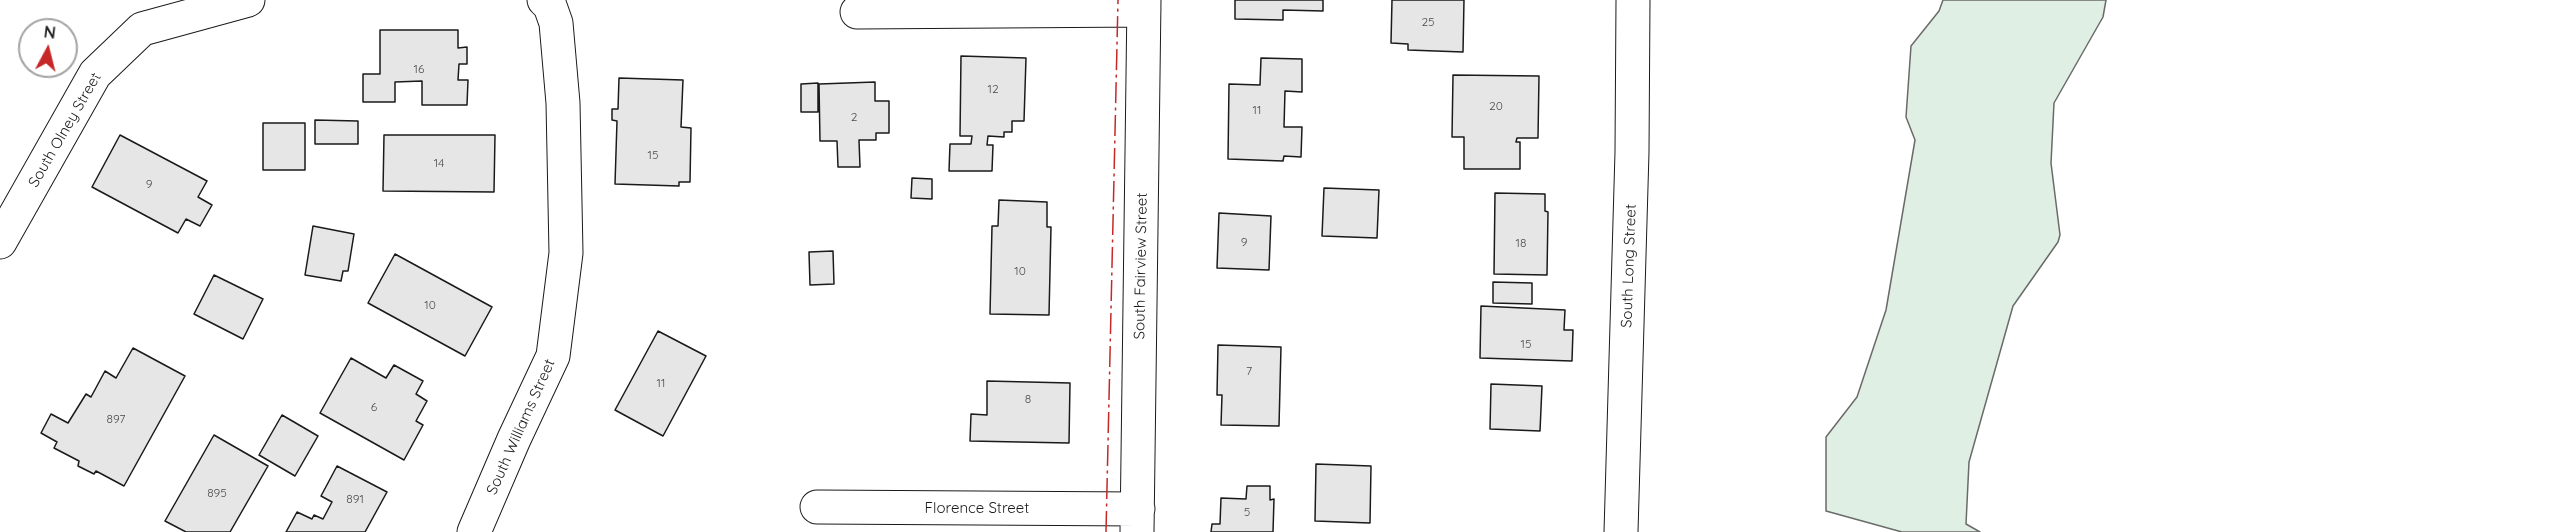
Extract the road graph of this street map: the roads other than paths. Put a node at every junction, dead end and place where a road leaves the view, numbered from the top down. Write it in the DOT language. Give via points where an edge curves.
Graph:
graph roads {
  1 [pos="248,0"];
  2 [pos="544,0"];
  3 [pos="1633,0"];
  4 [pos="1144,5"];
  5 [pos="857,12"];
  6 [pos="0,242"];
  7 [pos="817,507"];
  8 [pos="1137,521"];
  9 [pos="474,532"];
  10 [pos="1621,532"];
  1 -- 6 [label="street, South Olney Street" via="142,29 114,54 95,74"];
  2 -- 9 [label="street, South Williams Street" via="556,23 563,103 566,253 553,356"];
  3 -- 10 [label="street, South Long Street"];
  4 -- 5 [label="street"];
  4 -- 8 [label="street, South Fairview Street"];
  7 -- 8 [label="street, Florence Street"];
}
